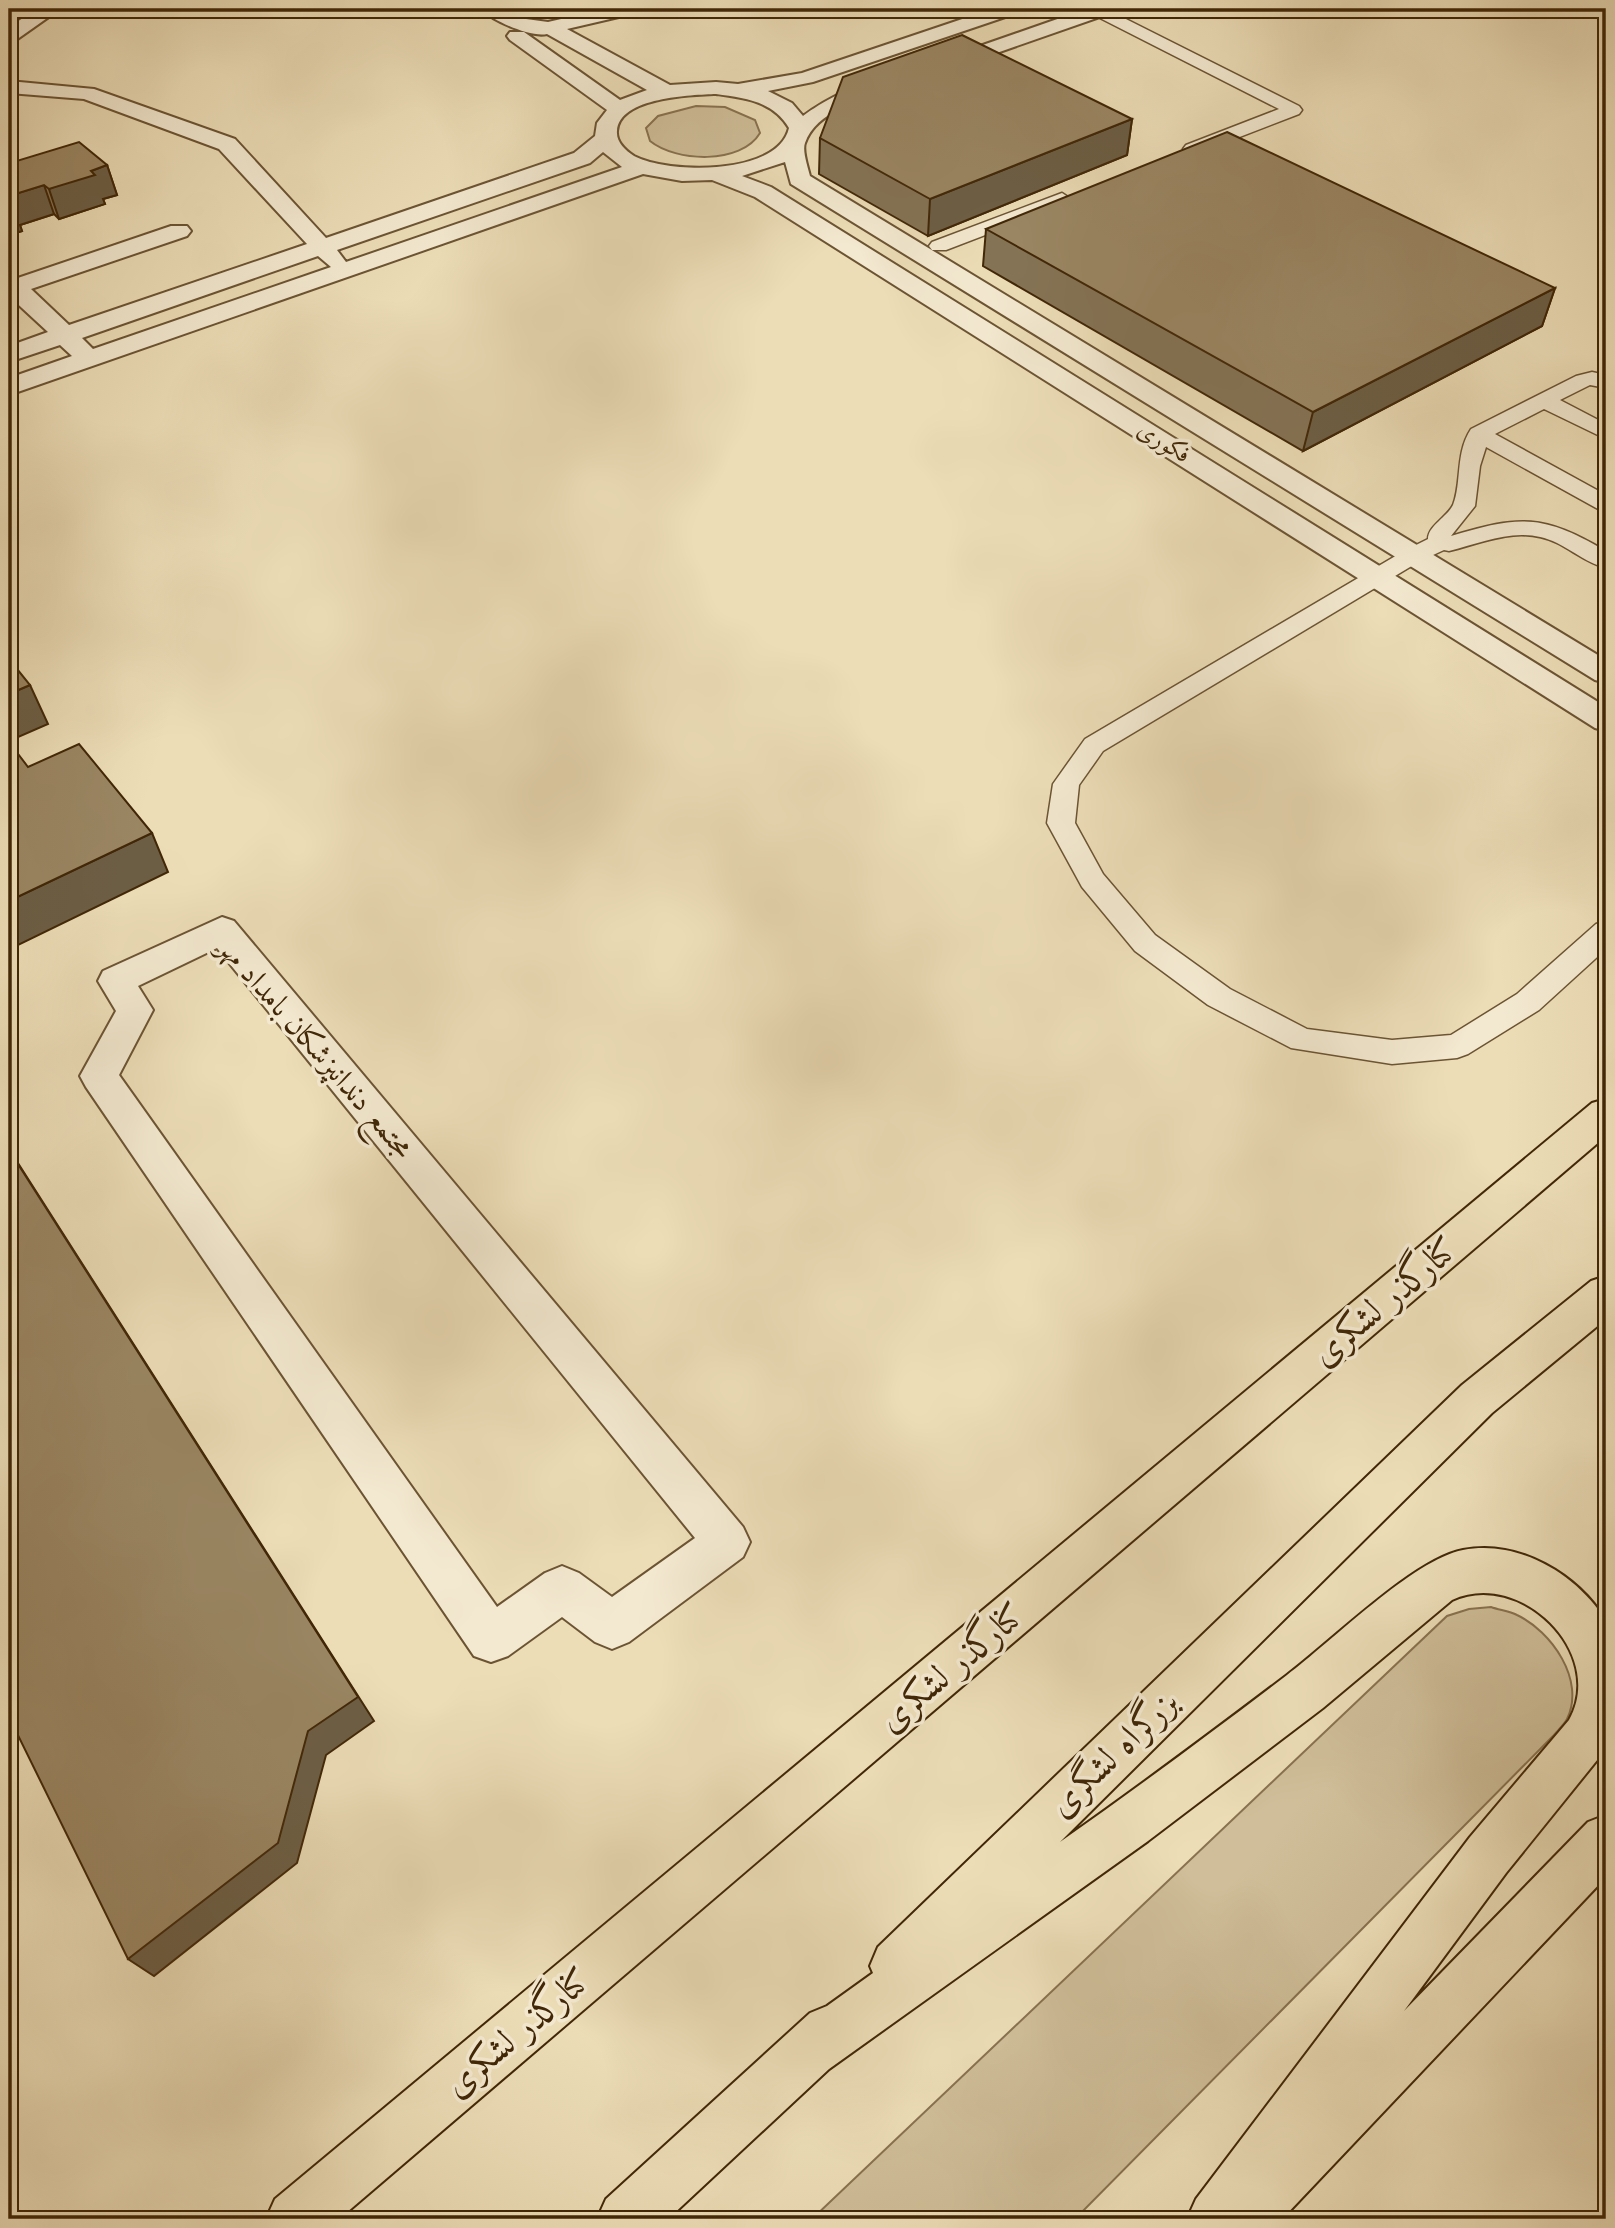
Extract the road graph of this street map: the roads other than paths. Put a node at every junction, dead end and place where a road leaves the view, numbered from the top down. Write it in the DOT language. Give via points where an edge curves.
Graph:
graph roads {
  1 [pos="50,9"];
  2 [pos="492,9"];
  3 [pos="629,9"];
  4 [pos="1010,9"];
  5 [pos="1098,9"];
  6 [pos="550,28"];
  7 [pos="519,30"];
  8 [pos="9,36"];
  9 [pos="926,71"];
  10 [pos="900,80"];
  11 [pos="9,87"];
  12 [pos="740,91"];
  13 [pos="667,92"];
  14 [pos="620,110"];
  15 [pos="797,137"];
  16 [pos="606,138"];
  17 [pos="1180,153"];
  18 [pos="642,167"];
  19 [pos="716,174"];
  20 [pos="1079,192"];
  21 [pos="179,231"];
  22 [pos="320,246"];
  23 [pos="939,246"];
  24 [pos="344,269"];
  25 [pos="12,288"];
  26 [pos="66,334"];
  27 [pos="9,354"];
  28 [pos="90,360"];
  29 [pos="1606,382"];
  30 [pos="9,387"];
  31 [pos="1543,400"];
  32 [pos="1606,432"];
  33 [pos="1479,435"];
  34 [pos="1606,504"];
  35 [pos="1441,542"];
  36 [pos="1412,556"];
  37 [pos="1606,561"];
  38 [pos="1378,575"];
  39 [pos="1606,673"];
  40 [pos="1606,721"];
  41 [pos="1606,932"];
  42 [pos="1606,1114"];
  43 [pos="1606,1294"];
  44 [pos="491,1639"];
  45 [pos="1606,1840"];
  46 [pos="812,2049"];
  47 [pos="295,2219"];
  48 [pos="626,2219"];
  49 [pos="1216,2219"];
  50 [pos="1243,2219"];
  1 -- 8 [label="street"];
  2 -- 7 [label="street"];
  3 -- 6 [label="street"];
  4 -- 12 [label="street" via="806,78"];
  5 -- 9 [label="street"];
  5 -- 17 [label="lane" via="1293,110"];
  6 -- 7 [label="street"];
  6 -- 13 [label="street"];
  7 -- 14 [label="street"];
  10 -- 15 [label="street" via="834,103"];
  11 -- 22 [label="street" via="87,93 228,144"];
  12 -- 13 [label="street"];
  12 -- 15 [label="street" via="779,103 792,113"];
  13 -- 14 [label="street"];
  14 -- 16 [label="street" via="606,128"];
  15 -- 19 [label="street" via="781,156"];
  15 -- 36 [label="street, فکوری" via="799,179"];
  16 -- 18 [label="street" via="624,159"];
  16 -- 22 [label="street" via="582,158"];
  18 -- 19 [label="street"];
  18 -- 24 [label="street"];
  19 -- 38 [label="street, فکوری" via="763,192"];
  20 -- 23 [label="lane"];
  21 -- 25 [label="street"];
  22 -- 24 [label="street"];
  22 -- 26 [label="street"];
  24 -- 28 [label="street"];
  25 -- 26 [label="street"];
  26 -- 27 [label="street"];
  26 -- 28 [label="street"];
  28 -- 30 [label="street"];
  29 -- 31 [label="lane" via="1592,377"];
  31 -- 32 [label="lane"];
  31 -- 33 [label="lane"];
  33 -- 34 [label="lane"];
  33 -- 35 [label="lane" via="1464,506 1438,537"];
  35 -- 36 [label="lane"];
  35 -- 37 [label="lane" via="1515,527 1542,529"];
  36 -- 38 [label="lane"];
  36 -- 39 [label="street, فکوری"];
  38 -- 40 [label="street, فکوری"];
  38 -- 41 [label="lane" via="1094,745 1066,784 1061,823 1091,880 1145,943 1219,997 1302,1040 1392,1052 1457,1046 1528,1002"];
  42 -- 47 [label="main road, کنارگذر لشکری"];
  43 -- 46 [label="main road, بزرگراه لشگری" via="1477,1399"];
  44 -- 44 [label="street, مجتمع دندانپزشکان بامداد مهر" via="99,1076 135,1010 116,981 222,930 727,1542 612,1626 562,1589"];
  45 -- 50 [label="main road"];
  46 -- 48 [label="main road, بزرگراه لشگری"];
  46 -- 49 [label="main road" via="1130,1823 1306,1691 1436,1584 1462,1572 1494,1571 1526,1579 1558,1598 1580,1622 1598,1653 1604,1683 1601,1712 1586,1737 1488,1855"];
}
